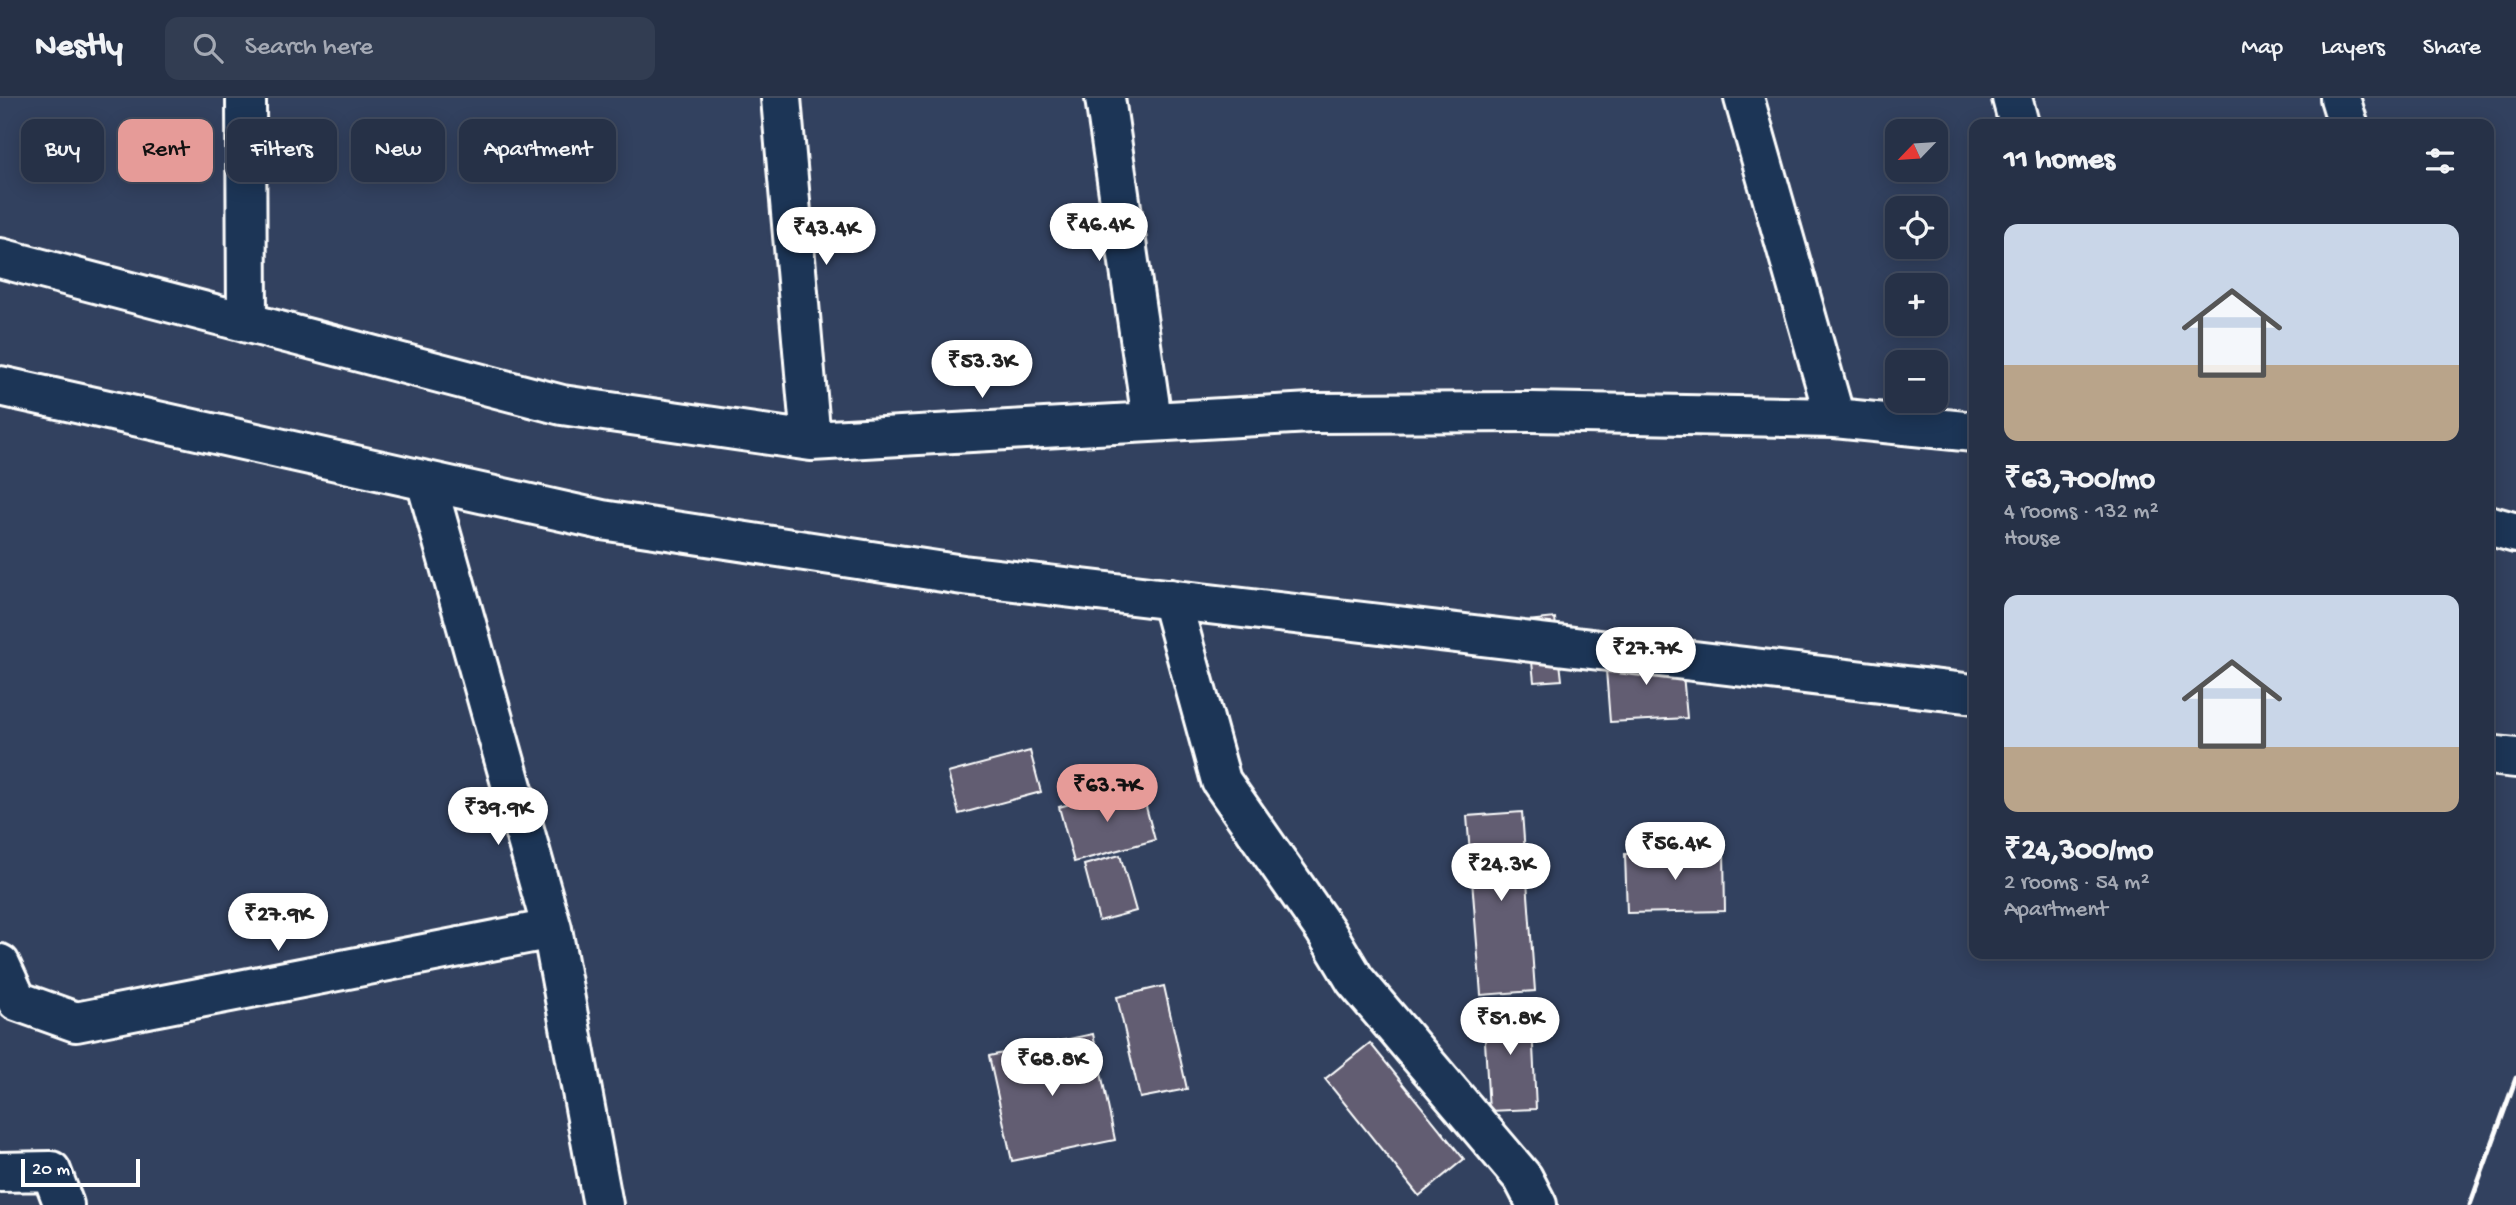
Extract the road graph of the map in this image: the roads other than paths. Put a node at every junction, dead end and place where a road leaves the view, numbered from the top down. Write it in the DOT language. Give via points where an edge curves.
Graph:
graph roads {
  1 [pos="246,98"];
  2 [pos="781,98"];
  3 [pos="1105,98"];
  4 [pos="1744,98"];
  5 [pos="2012,98"];
  6 [pos="2340,98"];
  7 [pos="2018,119"];
  8 [pos="2346,119"];
  9 [pos="0,258"];
  10 [pos="247,323"];
  11 [pos="0,386"];
  12 [pos="1835,418"];
  13 [pos="1152,420"];
  14 [pos="1969,431"];
  15 [pos="811,441"];
  16 [pos="426,481"];
  17 [pos="2494,527"];
  18 [pos="2516,533"];
  19 [pos="1171,599"];
  20 [pos="1969,693"];
  21 [pos="2494,756"];
  22 [pos="2516,758"];
  23 [pos="552,929"];
  24 [pos="0,964"];
  25 [pos="0,1172"];
  26 [pos="64,1205"];
  27 [pos="603,1205"];
  28 [pos="1537,1205"];
  1 -- 10 [label="street"];
  2 -- 15 [label="street"];
  3 -- 13 [label="street"];
  4 -- 12 [label="street"];
  5 -- 7 [label="street"];
  6 -- 8 [label="street"];
  9 -- 10 [label="street"];
  10 -- 15 [label="street" via="562,405"];
  11 -- 16 [label="street"];
  12 -- 13 [label="street" via="1325,412"];
  12 -- 14 [label="street"];
  13 -- 15 [label="street"];
  16 -- 19 [label="street" via="602,520 963,575"];
  16 -- 23 [label="street"];
  17 -- 18 [label="street"];
  19 -- 20 [label="street"];
  19 -- 28 [label="street" via="1221,781 1355,980 1523,1178"];
  21 -- 22 [label="street"];
  23 -- 24 [label="street" via="76,1022 17,1001"];
  23 -- 27 [label="street"];
  25 -- 26 [label="street" via="51,1171"];
}
